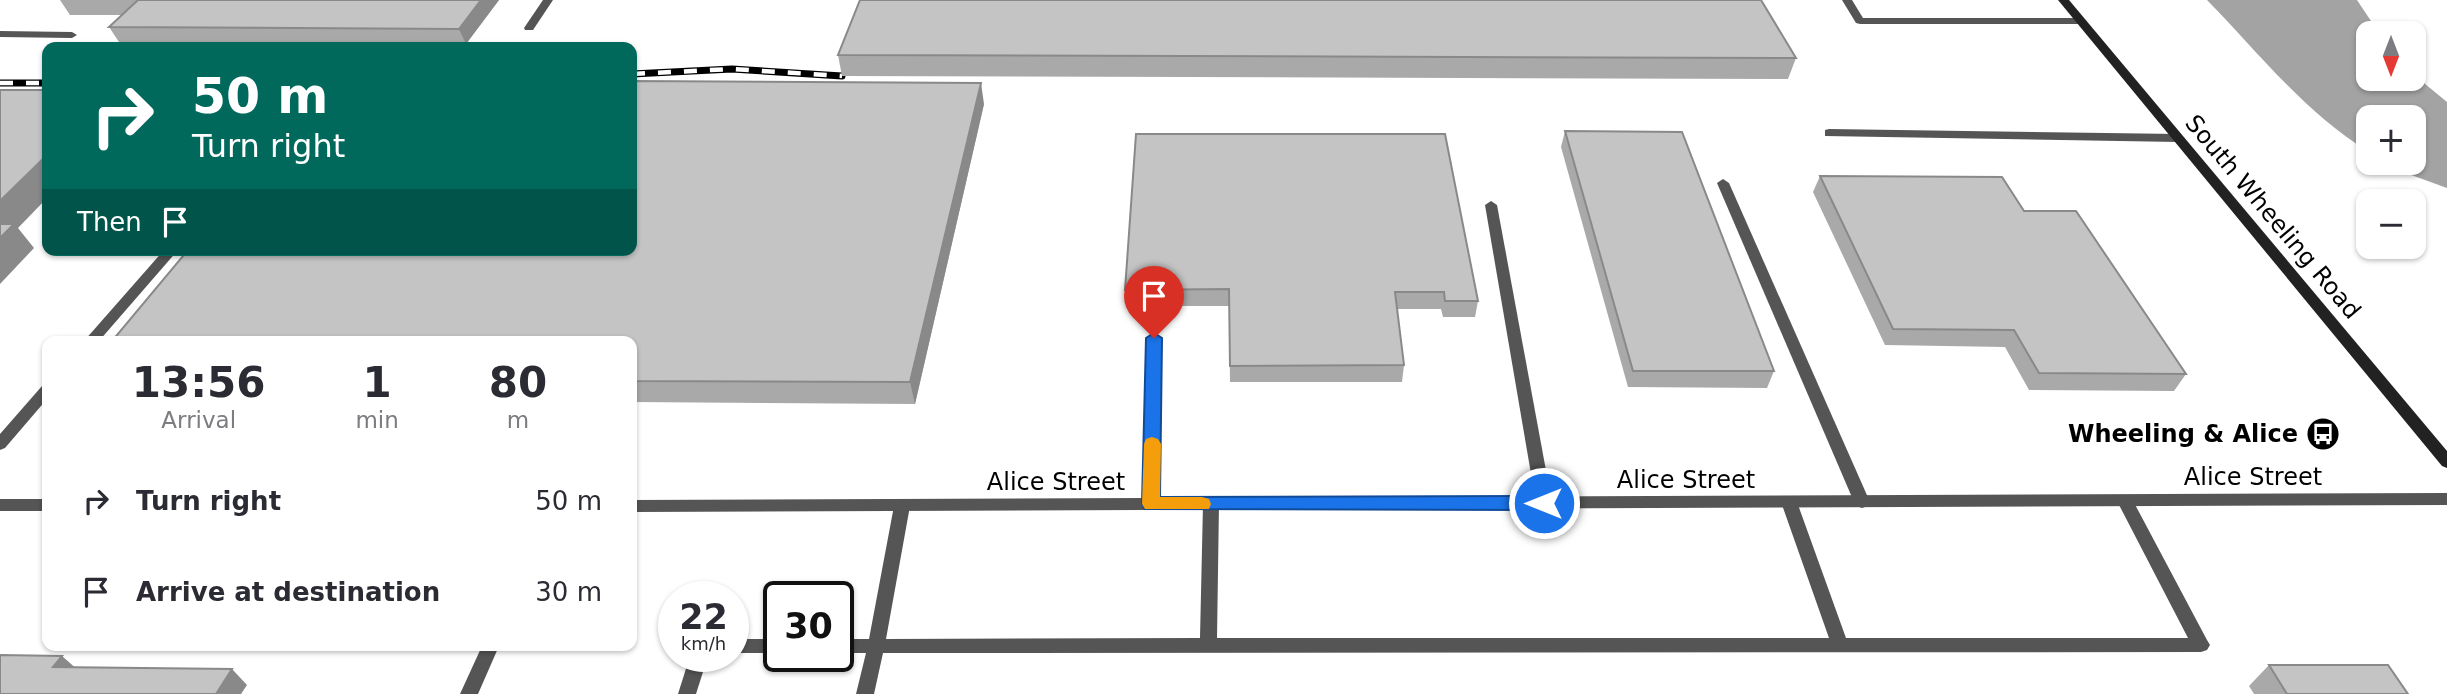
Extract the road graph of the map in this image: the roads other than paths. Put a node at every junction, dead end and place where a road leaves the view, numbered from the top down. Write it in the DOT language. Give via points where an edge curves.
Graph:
graph roads {
  1 [pos="548,0"];
  2 [pos="1847,0"];
  3 [pos="2063,0"];
  4 [pos="2081,21"];
  5 [pos="529,28"];
  6 [pos="0,34"];
  7 [pos="72,34"];
  8 [pos="1829,133"];
  9 [pos="2178,138"];
  10 [pos="1723,184"];
  11 [pos="1491,205"];
  12 [pos="167,256"];
  13 [pos="95,336"];
  14 [pos="1154,338"];
  15 [pos="42,396"];
  16 [pos="0,444"];
  17 [pos="2447,462"];
  18 [pos="2447,499"];
  19 [pos="2125,501"];
  20 [pos="1789,502"];
  21 [pos="1862,502"];
  22 [pos="1544,503"];
  23 [pos="1151,504"];
  24 [pos="1211,504"];
  25 [pos="0,505"];
  26 [pos="42,505"];
  27 [pos="637,506"];
  28 [pos="902,506"];
  29 [pos="1840,645"];
  30 [pos="854,646"];
  31 [pos="876,646"];
  32 [pos="1208,646"];
  33 [pos="488,651"];
  34 [pos="694,672"];
  35 [pos="469,694"];
  36 [pos="687,694"];
  37 [pos="864,694"];
  1 -- 5 [label="street"];
  2 -- 4 [label="street" via="1860,21"];
  3 -- 4 [label="main road, South Wheeling Road"];
  4 -- 9 [label="main road, South Wheeling Road"];
  6 -- 7 [label="street"];
  8 -- 9 [label="street"];
  9 -- 17 [label="main road, South Wheeling Road"];
  10 -- 21 [label="street"];
  11 -- 22 [label="street"];
  12 -- 13 [label="street"];
  14 -- 23 [label="street"];
  15 -- 16 [label="street"];
  18 -- 19 [label="street, Alice Street"];
  19 -- 21 [label="street, Alice Street"];
  19 -- 29 [label="street" via="2201,645"];
  20 -- 21 [label="street, Alice Street"];
  20 -- 22 [label="street, Alice Street"];
  20 -- 29 [label="street"];
  22 -- 24 [label="street, Alice Street"];
  23 -- 24 [label="street, Alice Street"];
  23 -- 28 [label="street, Alice Street"];
  24 -- 32 [label="street"];
  25 -- 26 [label="street"];
  27 -- 28 [label="street, Alice Street"];
  28 -- 31 [label="street"];
  29 -- 32 [label="street"];
  30 -- 31 [label="street"];
  31 -- 32 [label="street"];
  31 -- 37 [label="street"];
  33 -- 35 [label="street"];
  34 -- 36 [label="street"];
}
